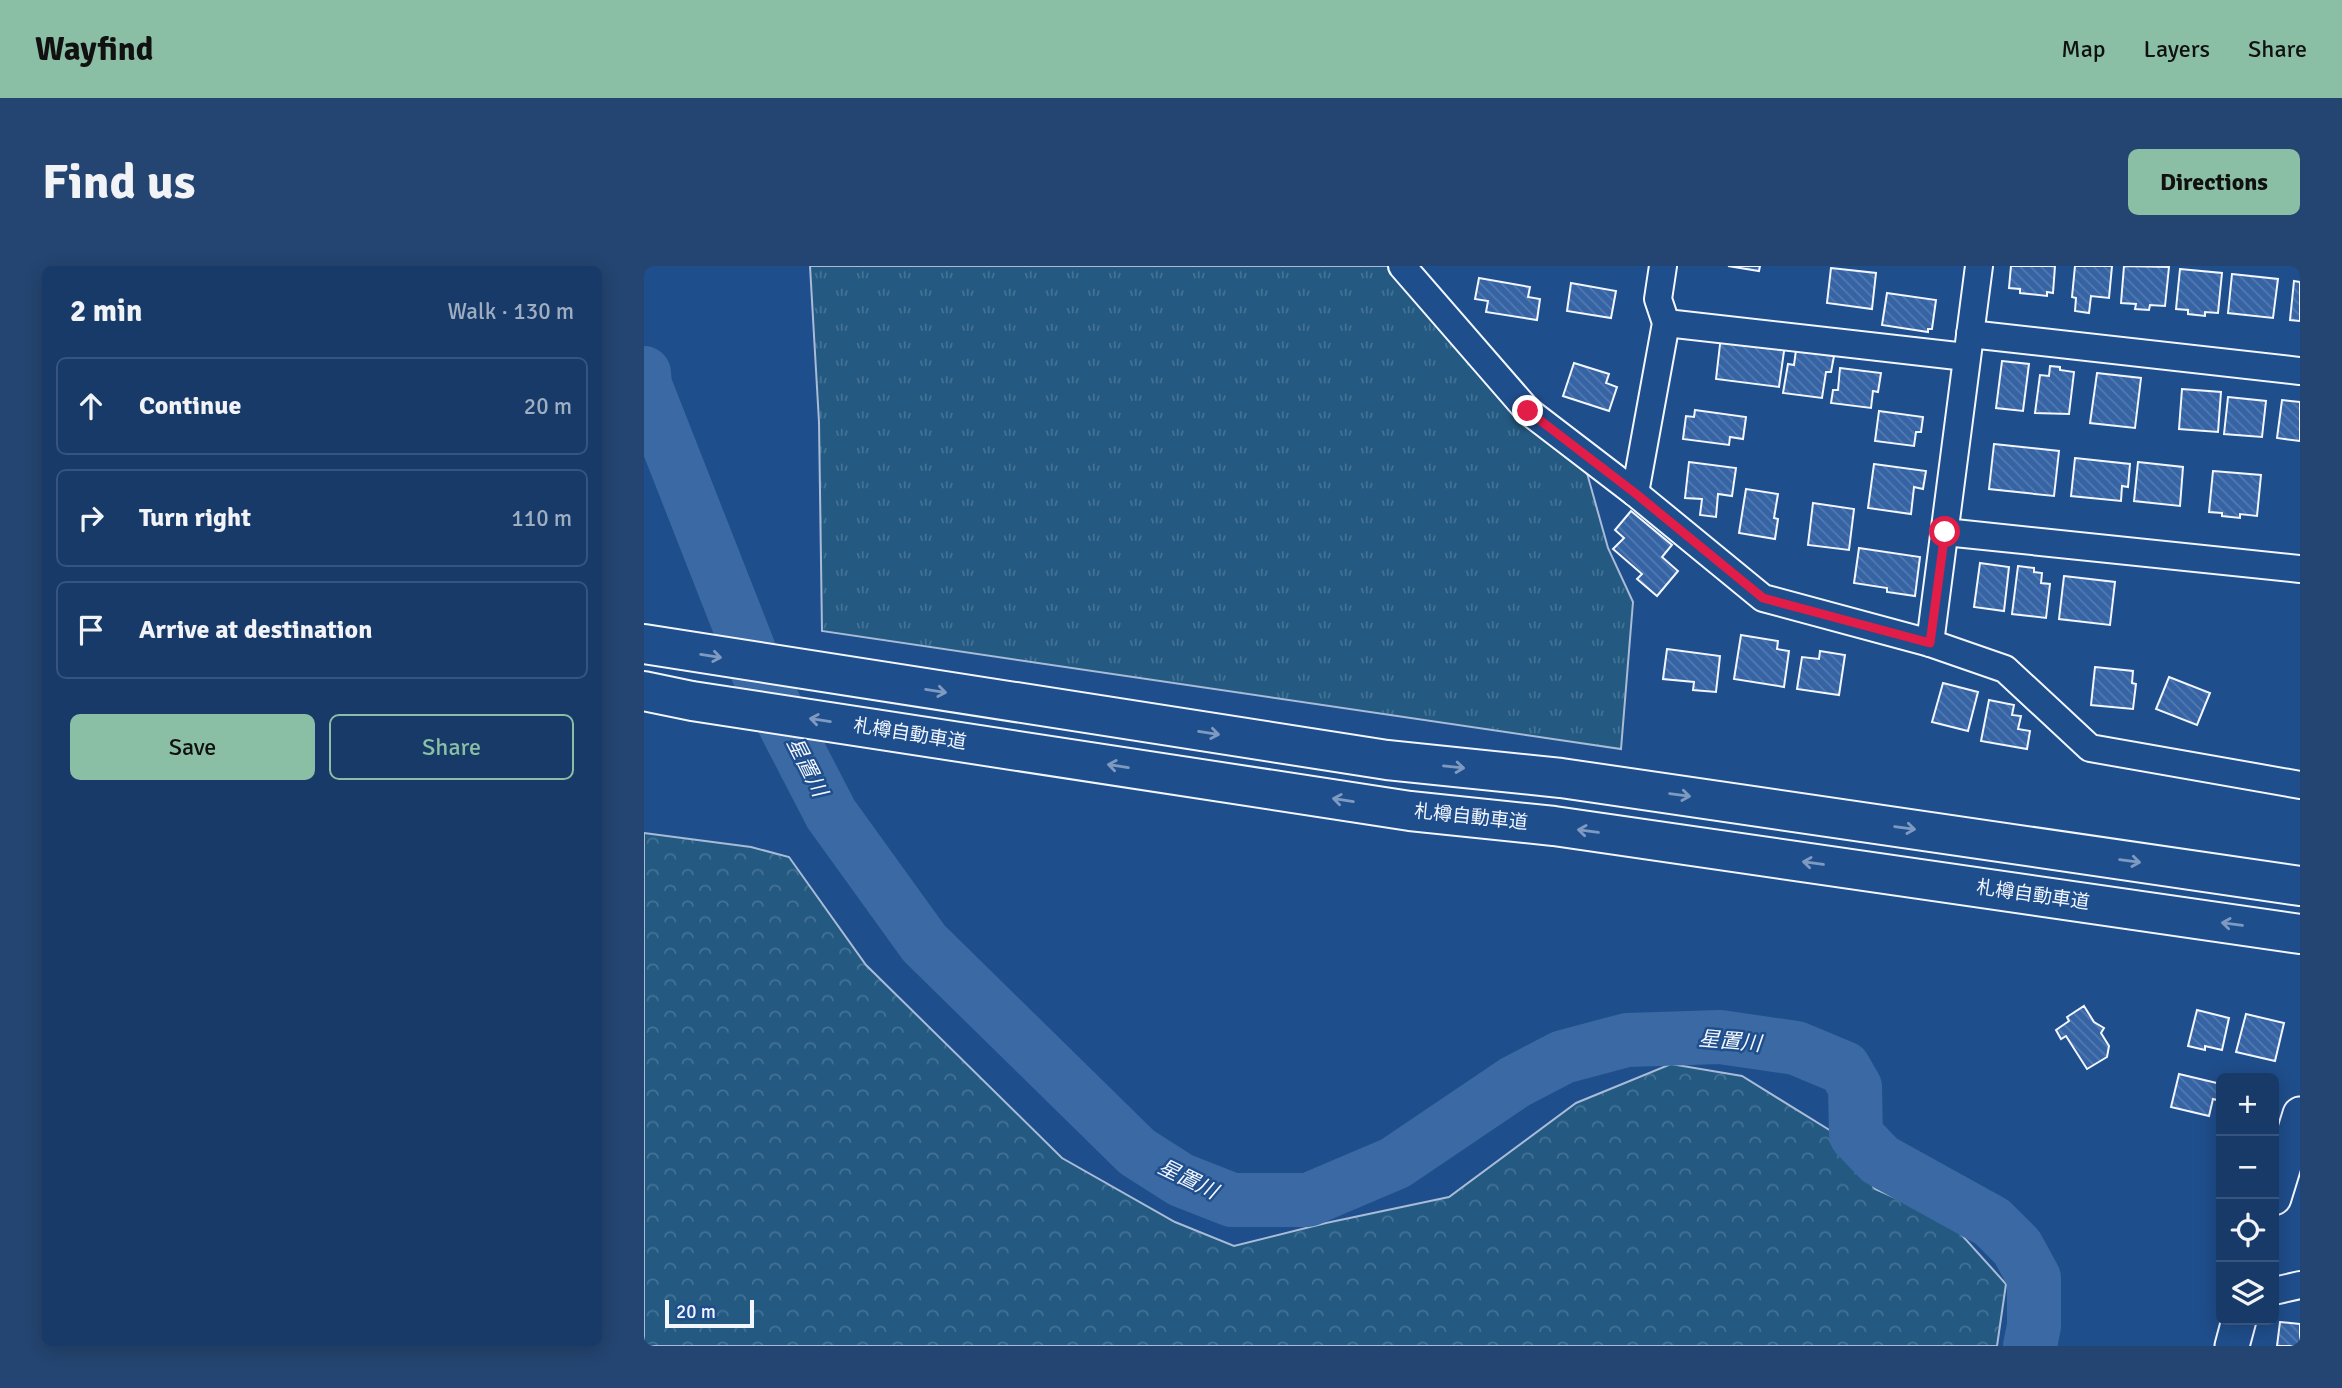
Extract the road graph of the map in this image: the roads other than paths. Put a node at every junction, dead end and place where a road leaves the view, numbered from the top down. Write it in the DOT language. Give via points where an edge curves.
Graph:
graph roads {
  1 [pos="1402,266"];
  2 [pos="1662,266"];
  3 [pos="1979,266"];
  4 [pos="1666,323"];
  5 [pos="1968,346"];
  6 [pos="2300,371"];
  7 [pos="1635,493"];
  8 [pos="1945,532"];
  9 [pos="2300,569"];
  10 [pos="1930,643"];
  11 [pos="644,644"];
  12 [pos="644,691"];
  13 [pos="2300,785"];
  14 [pos="2300,886"];
  15 [pos="2300,934"];
  16 [pos="2300,1114"];
  17 [pos="2279,1182"];
  18 [pos="2300,1285"];
  19 [pos="2279,1290"];
  20 [pos="2238,1325"];
  21 [pos="2232,1346"];
  1 -- 7 [label="street" via="1528,411"];
  2 -- 4 [label="street" via="1658,299"];
  3 -- 5 [label="street"];
  4 -- 5 [label="street"];
  4 -- 7 [label="street"];
  5 -- 6 [label="street"];
  5 -- 8 [label="street"];
  7 -- 10 [label="street" via="1763,598"];
  8 -- 9 [label="street"];
  8 -- 10 [label="street"];
  10 -- 13 [label="street" via="2005,669 2090,748"];
  11 -- 14 [label="highway, one-way" via="1387,760 1561,778"];
  15 -- 12 [label="highway, 札樽自動車道, one-way" via="1554,826 1410,811"];
  16 -- 17 [label="street"];
  18 -- 19 [label="street"];
  20 -- 21 [label="street"];
}
